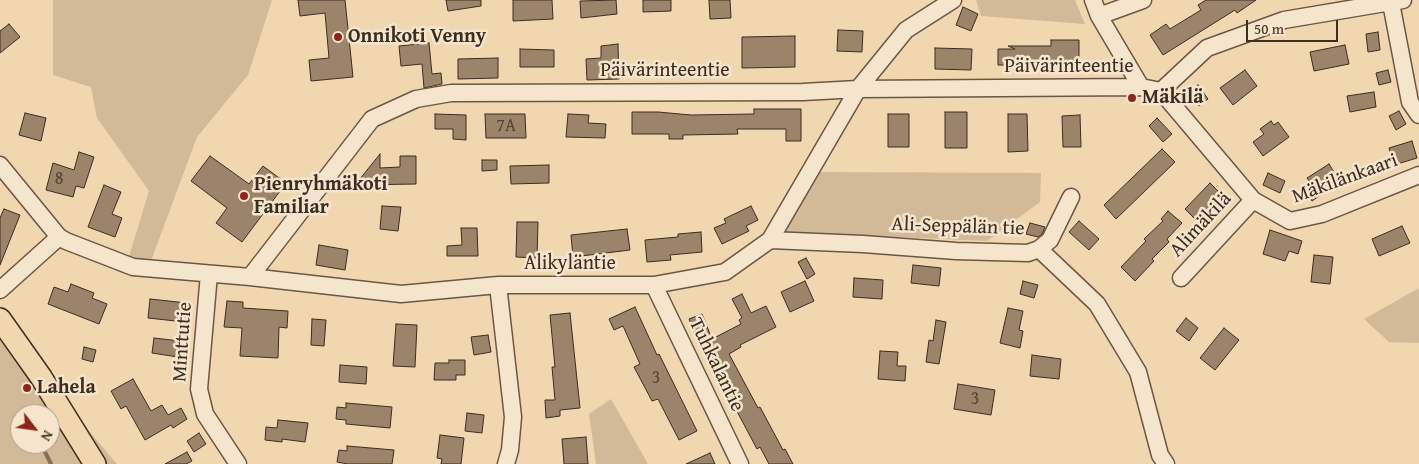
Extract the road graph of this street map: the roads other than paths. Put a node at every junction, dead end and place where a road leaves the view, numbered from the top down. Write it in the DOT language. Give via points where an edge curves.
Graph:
graph roads {
  1 [pos="953,0"];
  2 [pos="1093,0"];
  3 [pos="1143,0"];
  4 [pos="1397,1"];
  5 [pos="1099,16"];
  6 [pos="1141,87"];
  7 [pos="858,89"];
  8 [pos="1161,91"];
  9 [pos="1419,115"];
  10 [pos="0,166"];
  11 [pos="1419,175"];
  12 [pos="1071,196"];
  13 [pos="1253,200"];
  14 [pos="59,237"];
  15 [pos="770,240"];
  16 [pos="1039,249"];
  17 [pos="210,274"];
  18 [pos="250,277"];
  19 [pos="1181,278"];
  20 [pos="498,285"];
  21 [pos="654,286"];
  22 [pos="0,290"];
  23 [pos="0,319"];
  24 [pos="95,464"];
  25 [pos="238,464"];
  26 [pos="506,464"];
  27 [pos="740,464"];
  28 [pos="1166,464"];
  1 -- 7 [label="street, Alikyläntie" via="906,30"];
  2 -- 5 [label="street"];
  3 -- 5 [label="street"];
  4 -- 8 [label="street" via="1284,20 1207,48"];
  4 -- 9 [label="street" via="1410,102"];
  5 -- 6 [label="street"];
  6 -- 7 [label="street, Päivärinteentie"];
  6 -- 8 [label="street, Päivärinteentie"];
  7 -- 15 [label="street, Alikyläntie"];
  7 -- 18 [label="street, Päivärinteentie" via="451,93 416,99 372,119"];
  8 -- 13 [label="street, Mäkilänkaari"];
  10 -- 14 [label="street, Alikyläntie"];
  11 -- 13 [label="street, Mäkilänkaari" via="1322,214 1290,221"];
  12 -- 16 [label="street" via="1050,240"];
  13 -- 19 [label="street, Alimäkilä"];
  14 -- 17 [label="street, Alikyläntie" via="133,267"];
  14 -- 22 [label="street"];
  15 -- 16 [label="street, Ali-Seppälän tie" via="956,251 1028,253"];
  15 -- 21 [label="street, Alikyläntie" via="725,272"];
  16 -- 28 [label="street, Ali-Seppälän tie" via="1097,304 1138,372 1160,455"];
  17 -- 18 [label="street, Alikyläntie"];
  17 -- 25 [label="street, Minttutie" via="199,389 206,414"];
  18 -- 20 [label="street, Alikyläntie" via="400,294"];
  20 -- 21 [label="street, Alikyläntie"];
  20 -- 26 [label="street" via="513,417"];
  21 -- 27 [label="street, Tuhkalantie"];
  23 -- 24 [label="main road" via="41,377"];
}
